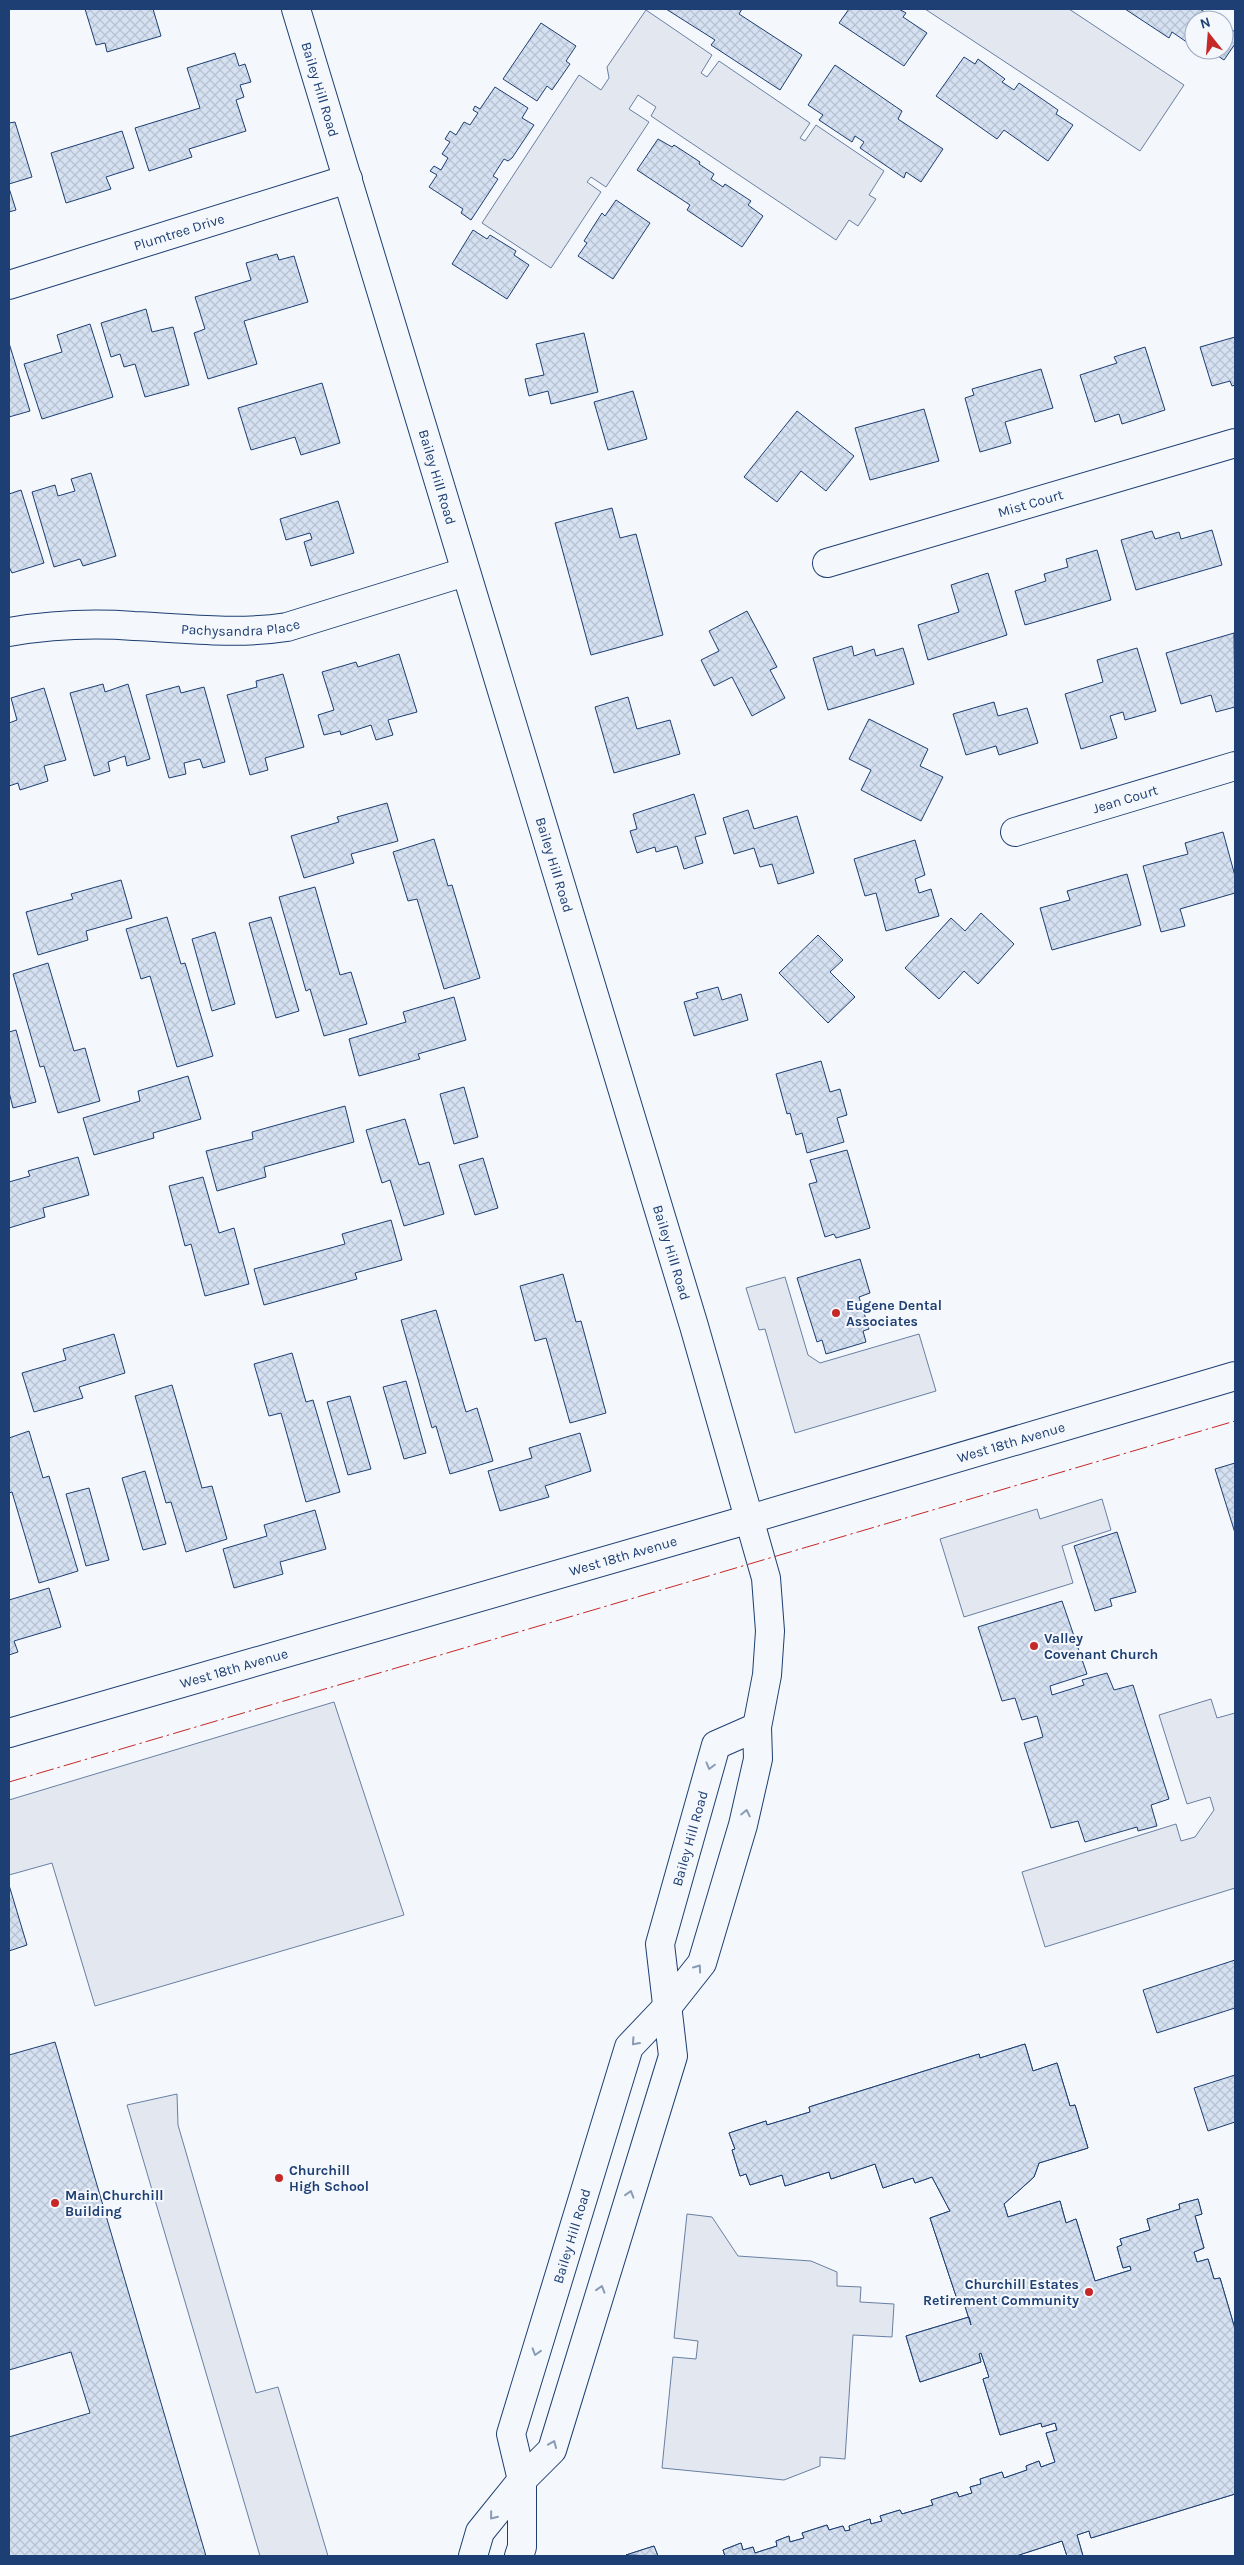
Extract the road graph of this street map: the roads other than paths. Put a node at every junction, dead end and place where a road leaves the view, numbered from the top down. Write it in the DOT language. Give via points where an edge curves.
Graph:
graph roads {
  1 [pos="296,9"];
  2 [pos="348,179"];
  3 [pos="9,285"];
  4 [pos="1235,443"];
  5 [pos="827,563"];
  6 [pos="465,572"];
  7 [pos="9,632"];
  8 [pos="1235,766"];
  9 [pos="1015,832"];
  10 [pos="1235,1376"];
  11 [pos="750,1519"];
  12 [pos="756,1727"];
  13 [pos="9,1733"];
  14 [pos="668,2006"];
  15 [pos="522,2480"];
  16 [pos="473,2556"];
  17 [pos="519,2556"];
  1 -- 2 [label="main road, Bailey Hill Road"];
  2 -- 3 [label="main road, Plumtree Drive"];
  2 -- 6 [label="main road, Bailey Hill Road"];
  4 -- 5 [label="main road, Mist Court"];
  6 -- 7 [label="main road, Pachysandra Place" via="287,626 260,631 104,625"];
  6 -- 11 [label="main road, Bailey Hill Road"];
  8 -- 9 [label="main road, Jean Court"];
  10 -- 11 [label="main road, West 18th Avenue"];
  11 -- 12 [label="main road, Bailey Hill Road" via="766,1578 770,1632 767,1675"];
  11 -- 13 [label="main road, West 18th Avenue"];
  14 -- 12 [label="main road, Bailey Hill Road, one-way" via="702,1962 743,1825 758,1758"];
  12 -- 14 [label="main road, Bailey Hill Road, one-way" via="716,1745 660,1944"];
  15 -- 14 [label="main road, Bailey Hill Road, one-way" via="552,2450 564,2412 673,2056"];
  14 -- 15 [label="main road, Bailey Hill Road, one-way" via="629,2047 511,2434"];
  15 -- 16 [label="main road, Bailey Hill Road, one-way" via="480,2532"];
  15 -- 17 [label="main road, Bailey Hill Road" via="522,2547"];
}
